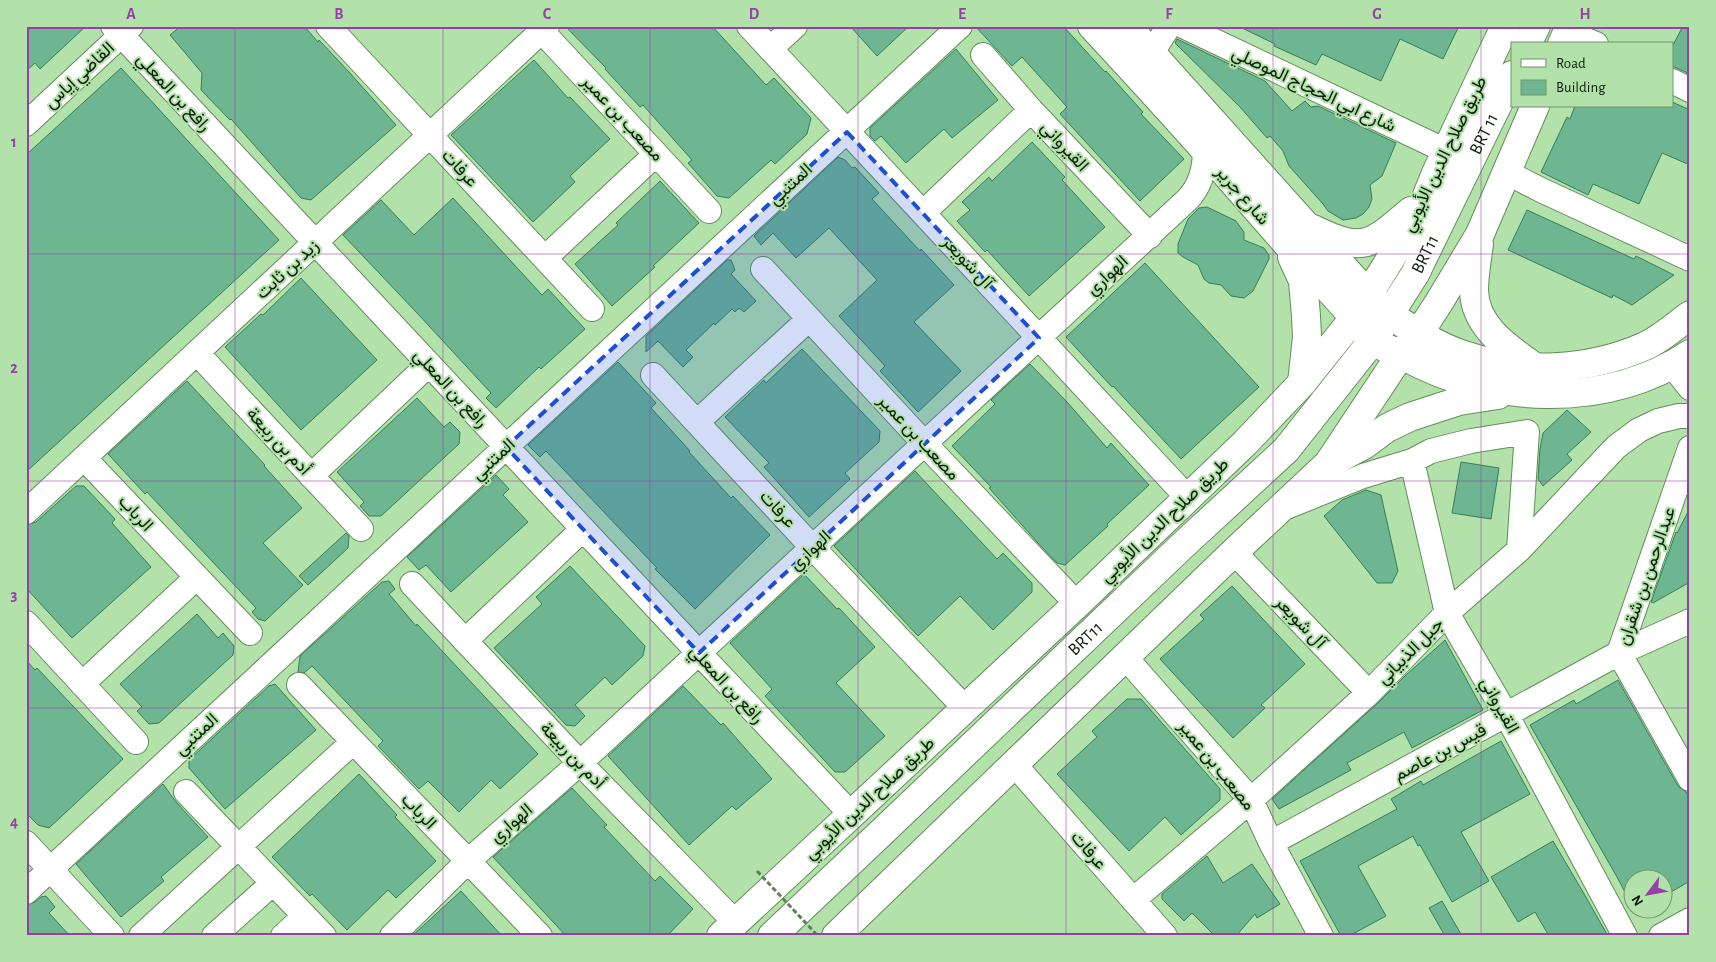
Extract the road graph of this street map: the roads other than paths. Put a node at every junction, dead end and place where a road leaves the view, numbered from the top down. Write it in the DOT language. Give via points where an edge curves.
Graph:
graph roads {
  1 [pos="328,26"];
  2 [pos="749,26"];
  3 [pos="795,26"];
  4 [pos="960,26"];
  5 [pos="1092,26"];
  6 [pos="1127,26"];
  7 [pos="1169,26"];
  8 [pos="1183,26"];
  9 [pos="1505,26"];
  10 [pos="1536,26"];
  11 [pos="542,28"];
  12 [pos="122,29"];
  13 [pos="1567,34"];
  14 [pos="1528,42"];
  15 [pos="1590,42"];
  16 [pos="770,49"];
  17 [pos="1151,54"];
  18 [pos="983,55"];
  19 [pos="1511,77"];
  20 [pos="1674,82"];
  21 [pos="1690,90"];
  22 [pos="1534,108"];
  23 [pos="1032,110"];
  24 [pos="26,124"];
  25 [pos="847,132"];
  26 [pos="430,135"];
  27 [pos="1205,150"];
  28 [pos="1446,151"];
  29 [pos="656,154"];
  30 [pos="1506,172"];
  31 [pos="1456,192"];
  32 [pos="1426,198"];
  33 [pos="709,211"];
  34 [pos="922,213"];
  35 [pos="1307,226"];
  36 [pos="1480,234"];
  37 [pos="1150,236"];
  38 [pos="315,242"];
  39 [pos="1286,244"];
  40 [pos="544,258"];
  41 [pos="1690,259"];
  42 [pos="763,268"];
  43 [pos="1370,294"];
  44 [pos="592,309"];
  45 [pos="1690,315"];
  46 [pos="1354,318"];
  47 [pos="809,319"];
  48 [pos="1382,327"];
  49 [pos="1419,333"];
  50 [pos="1039,338"];
  51 [pos="197,353"];
  52 [pos="1401,354"];
  53 [pos="1678,360"];
  54 [pos="429,364"];
  55 [pos="1535,367"];
  56 [pos="653,375"];
  57 [pos="1302,383"];
  58 [pos="1690,388"];
  59 [pos="1517,392"];
  60 [pos="1690,416"];
  61 [pos="697,422"];
  62 [pos="925,444"];
  63 [pos="506,447"];
  64 [pos="1690,448"];
  65 [pos="84,458"];
  66 [pos="1412,461"];
  67 [pos="1328,464"];
  68 [pos="311,476"];
  69 [pos="1188,497"];
  70 [pos="1281,509"];
  71 [pos="26,512"];
  72 [pos="361,529"];
  73 [pos="583,529"];
  74 [pos="813,548"];
  75 [pos="1519,550"];
  76 [pos="1234,552"];
  77 [pos="197,577"];
  78 [pos="412,584"];
  79 [pos="1077,604"];
  80 [pos="1447,613"];
  81 [pos="1690,621"];
  82 [pos="26,623"];
  83 [pos="250,633"];
  84 [pos="465,641"];
  85 [pos="1619,653"];
  86 [pos="699,654"];
  87 [pos="1125,657"];
  88 [pos="82,684"];
  89 [pos="299,685"];
  90 [pos="1369,693"];
  91 [pos="966,708"];
  92 [pos="1506,716"];
  93 [pos="136,742"];
  94 [pos="353,742"];
  95 [pos="580,763"];
  96 [pos="1014,764"];
  97 [pos="1690,780"];
  98 [pos="186,792"];
  99 [pos="1251,800"];
  100 [pos="851,814"];
  101 [pos="26,843"];
  102 [pos="1271,843"];
  103 [pos="238,847"];
  104 [pos="468,861"];
  105 [pos="51,869"];
  106 [pos="273,883"];
  107 [pos="26,892"];
  108 [pos="1132,900"];
  109 [pos="305,916"];
  110 [pos="1690,920"];
  111 [pos="728,929"];
  112 [pos="112,936"];
  113 [pos="141,936"];
  114 [pos="214,936"];
  115 [pos="283,936"];
  116 [pos="324,936"];
  117 [pos="392,936"];
  118 [pos="540,936"];
  119 [pos="772,936"];
  120 [pos="836,936"];
  121 [pos="1165,936"];
  122 [pos="1321,936"];
  123 [pos="1625,936"];
  124 [pos="1661,936"];
  1 -- 26 [label="street, عرفات"];
  2 -- 16 [label="street, آل شويعر"];
  3 -- 16 [label="street"];
  4 -- 25 [label="street, المتنبي"];
  5 -- 27 [label="main road, شارع جرير"];
  6 -- 17 [label="main road, شارع جرير"];
  7 -- 17 [label="street"];
  8 -- 28 [label="street, شارع ابي الحجاج الموصلي"];
  9 -- 28 [label="main road, طريق صلاح الدين الأيوبي"];
  10 -- 14 [label="main road"];
  11 -- 26 [label="street, زيد بن ثابت"];
  11 -- 29 [label="street, مصعب بن عمير"];
  12 -- 24 [label="street, القاضي إياس"];
  12 -- 38 [label="street, رافع بن المعلي"];
  13 -- 15 [label="street"];
  16 -- 25 [label="street, آل شويعر"];
  17 -- 35 [label="main road, شارع جرير"];
  18 -- 23 [label="street, القيرواني"];
  19 -- 31 [label="main road, BRT 11"];
  20 -- 21 [label="street"];
  22 -- 30 [label="main road"];
  23 -- 34 [label="street"];
  23 -- 37 [label="street, القيرواني"];
  25 -- 34 [label="street, آل شويعر"];
  25 -- 63 [label="street, المتنبي"];
  26 -- 38 [label="street, زيد بن ثابت"];
  26 -- 40 [label="street, عرفات"];
  27 -- 37 [label="street, الهواري" via="1202,177 1194,192"];
  27 -- 39 [label="main road, شارع جرير"];
  28 -- 32 [label="main road, طريق صلاح الدين الأيوبي"];
  29 -- 33 [label="street, مصعب بن عمير"];
  29 -- 40 [label="street"];
  30 -- 36 [label="main road"];
  30 -- 41 [label="street"];
  31 -- 48 [label="main road, BRT11" via="1415,274"];
  32 -- 35 [label="main road" via="1389,230 1358,244 1336,240"];
  32 -- 43 [label="main road, طريق صلاح الدين الأيوبي" via="1414,225"];
  34 -- 50 [label="street, آل شويعر"];
  35 -- 43 [label="main road, شارع جرير"];
  36 -- 49 [label="main road"];
  36 -- 55 [label="main road" via="1474,291 1480,314 1500,342"];
  37 -- 50 [label="street, الهواري"];
  38 -- 51 [label="street, زيد بن ثابت"];
  38 -- 54 [label="street, رافع بن المعلي"];
  39 -- 46 [label="main road, شارع جرير"];
  39 -- 57 [label="main road" via="1303,281 1307,337"];
  40 -- 44 [label="street, عرفات"];
  42 -- 47 [label="street, مصعب بن عمير"];
  43 -- 46 [label="main road, طريق صلاح الدين الأيوبي"];
  43 -- 48 [label="main road, شارع جرير"];
  45 -- 55 [label="main road" via="1645,346 1619,356 1561,368"];
  46 -- 48 [label="main road, شارع جرير"];
  46 -- 57 [label="main road, طريق صلاح الدين الأيوبي"];
  47 -- 61 [label="street"];
  47 -- 62 [label="street, مصعب بن عمير"];
  48 -- 49 [label="main road"];
  48 -- 52 [label="main road, شارع جرير"];
  48 -- 119 [label="main road, BRT11" via="1286,450"];
  49 -- 52 [label="main road"];
  49 -- 55 [label="main road" via="1464,355 1494,363"];
  50 -- 62 [label="street, الهواري"];
  50 -- 69 [label="street, آل شويعر"];
  51 -- 65 [label="street, زيد بن ثابت"];
  51 -- 68 [label="street, أدم بن ربيعة"];
  52 -- 59 [label="main road, شارع جرير" via="1456,380"];
  52 -- 67 [label="main road"];
  53 -- 58 [label="street" via="1679,374"];
  53 -- 59 [label="main road" via="1635,380 1608,387 1552,394"];
  54 -- 63 [label="street, رافع بن المعلي"];
  54 -- 68 [label="street"];
  56 -- 61 [label="street, عرفات"];
  57 -- 69 [label="main road, طريق صلاح الدين الأيوبي"];
  59 -- 67 [label="main road" via="1459,401 1410,417"];
  60 -- 75 [label="street, جبل الذبياني" via="1658,421 1616,447"];
  61 -- 74 [label="street, عرفات"];
  62 -- 74 [label="street, الهواري"];
  62 -- 79 [label="street, مصعب بن عمير"];
  63 -- 73 [label="street, رافع بن المعلي"];
  63 -- 105 [label="street, المتنبي"];
  64 -- 85 [label="street, عبدالرحمن بن شقران"];
  65 -- 71 [label="street, زيد بن ثابت"];
  65 -- 77 [label="street, الرباب"];
  66 -- 70 [label="street" via="1363,476"];
  66 -- 75 [label="street" via="1453,445 1527,432"];
  66 -- 80 [label="street, القيرواني"];
  67 -- 70 [label="main road"];
  68 -- 72 [label="street, أدم بن ربيعة"];
  69 -- 79 [label="main road, طريق صلاح الدين الأيوبي"];
  70 -- 76 [label="main road"];
  73 -- 84 [label="street"];
  73 -- 86 [label="street, رافع بن المعلي"];
  74 -- 86 [label="street, الهواري"];
  74 -- 91 [label="street, عرفات"];
  75 -- 80 [label="street, جبل الذبياني"];
  76 -- 87 [label="main road"];
  76 -- 90 [label="street, آل شويعر"];
  77 -- 83 [label="street, الرباب"];
  77 -- 88 [label="street"];
  78 -- 84 [label="street, أدم بن ربيعة"];
  79 -- 91 [label="main road, طريق صلاح الدين الأيوبي"];
  80 -- 90 [label="street, جبل الذبياني"];
  80 -- 92 [label="street, القيرواني"];
  81 -- 85 [label="street, قيس بن عاصم"];
  82 -- 88 [label="street"];
  84 -- 95 [label="street, أدم بن ربيعة"];
  85 -- 92 [label="street, قيس بن عاصم"];
  85 -- 97 [label="street, عبدالرحمن بن شقران"];
  86 -- 95 [label="street, الهواري"];
  86 -- 100 [label="street, رافع بن المعلي"];
  87 -- 96 [label="main road"];
  87 -- 99 [label="street, مصعب بن عمير"];
  88 -- 93 [label="street"];
  89 -- 94 [label="street, الرباب"];
  90 -- 99 [label="street, جبل الذبياني"];
  91 -- 100 [label="main road, طريق صلاح الدين الأيوبي"];
  92 -- 102 [label="street, قيس بن عاصم"];
  92 -- 123 [label="street, القيرواني"];
  94 -- 103 [label="street"];
  94 -- 104 [label="street, الرباب"];
  95 -- 104 [label="street, الهواري"];
  95 -- 111 [label="street, أدم بن ربيعة"];
  96 -- 108 [label="street, عرفات"];
  96 -- 120 [label="main road"];
  98 -- 103 [label="street"];
  99 -- 102 [label="street, مصعب بن عمير"];
  99 -- 108 [label="street, جبل الذبياني"];
  100 -- 111 [label="main road, طريق صلاح الدين الأيوبي"];
  101 -- 105 [label="street"];
  102 -- 122 [label="street, مصعب بن عمير"];
  103 -- 106 [label="street"];
  103 -- 113 [label="street"];
  104 -- 117 [label="street, الهواري"];
  104 -- 118 [label="street, الرباب"];
  105 -- 107 [label="street, المتنبي"];
  105 -- 112 [label="street"];
  106 -- 109 [label="street"];
  106 -- 114 [label="street"];
  108 -- 121 [label="street, عرفات"];
  109 -- 115 [label="street"];
  109 -- 116 [label="street"];
  110 -- 124 [label="street"];
}
